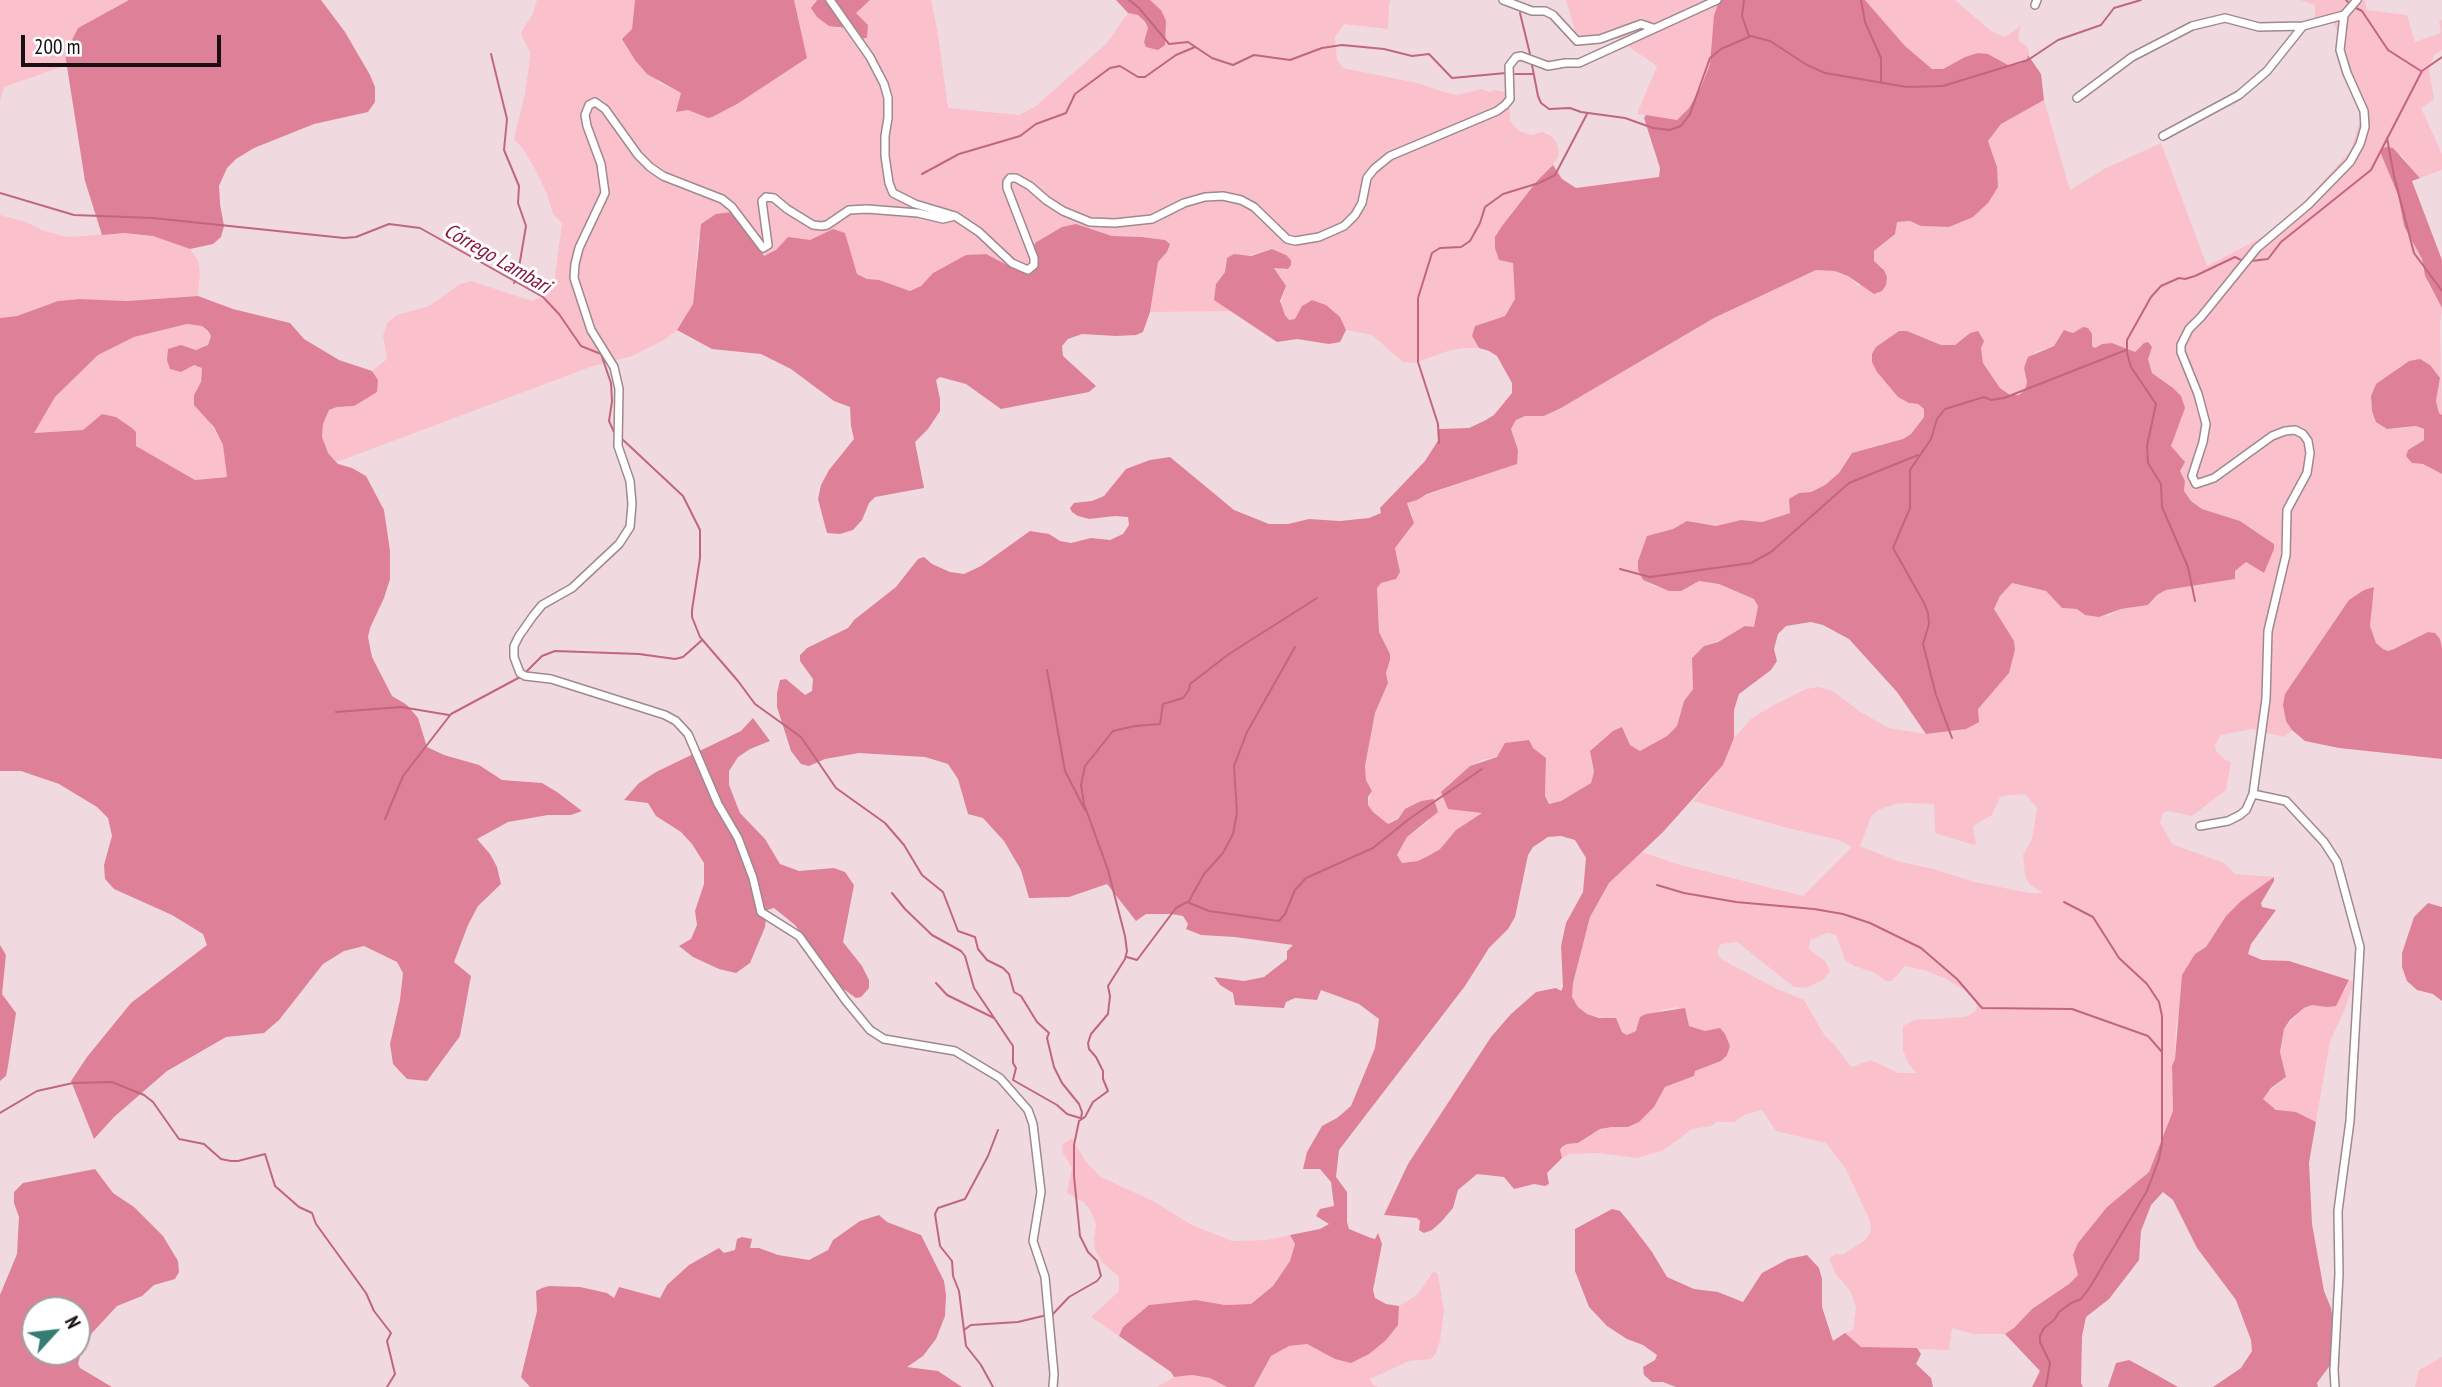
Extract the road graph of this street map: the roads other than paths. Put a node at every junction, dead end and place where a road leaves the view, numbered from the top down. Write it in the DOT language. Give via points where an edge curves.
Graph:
graph roads {
  1 [pos="830,0"];
  2 [pos="1503,0"];
  3 [pos="1717,0"];
  4 [pos="2357,0"];
  5 [pos="2344,15"];
  6 [pos="2303,26"];
  7 [pos="1653,28"];
  8 [pos="2077,98"];
  9 [pos="2163,136"];
  10 [pos="955,216"];
  11 [pos="2253,794"];
  12 [pos="2200,826"];
  13 [pos="1053,1387"];
  14 [pos="2335,1387"];
  1 -- 10 [label="street" via="884,84 888,98 885,156 893,193"];
  2 -- 7 [label="street" via="1553,15 1577,41 1600,39 1641,24"];
  3 -- 7 [label="street"];
  4 -- 5 [label="street"];
  5 -- 6 [label="street"];
  5 -- 11 [label="street" via="2343,61 2364,111 2360,144 2350,162 2308,205 2257,248 2189,329 2181,345 2206,424 2192,476 2196,484 2214,478 2285,431 2303,433 2310,453 2307,473 2287,510 2286,555 2268,631 2266,699"];
  6 -- 8 [label="street" via="2259,27 2225,18 2192,26 2132,57"];
  6 -- 9 [label="street" via="2267,71 2239,95"];
  7 -- 10 [label="street" via="1579,63 1553,67 1516,57 1509,66 1510,99 1505,105 1390,156 1367,178 1355,215 1344,226 1319,237 1287,239 1254,206 1223,196 1184,203 1152,219 1090,222 1010,178 1007,188 1034,258 1028,270 1012,263"];
  10 -- 13 [label="street" via="943,219 849,210 822,226 766,197 762,201 768,245 764,248 732,207 650,167 606,109 595,102 589,105 585,115 605,193 579,247 574,278 591,330 614,367 620,389 618,446 630,481 631,527 572,588 542,605 519,636 514,657 525,676 551,679 677,721 688,734 738,838 761,912 799,936 870,1030 884,1039 955,1051 1000,1079 1028,1110 1041,1192 1033,1241 1045,1277"];
  11 -- 12 [label="street" via="2240,815"];
  11 -- 14 [label="street" via="2286,801 2324,842 2337,862 2360,947 2350,1121 2338,1211"];
}
